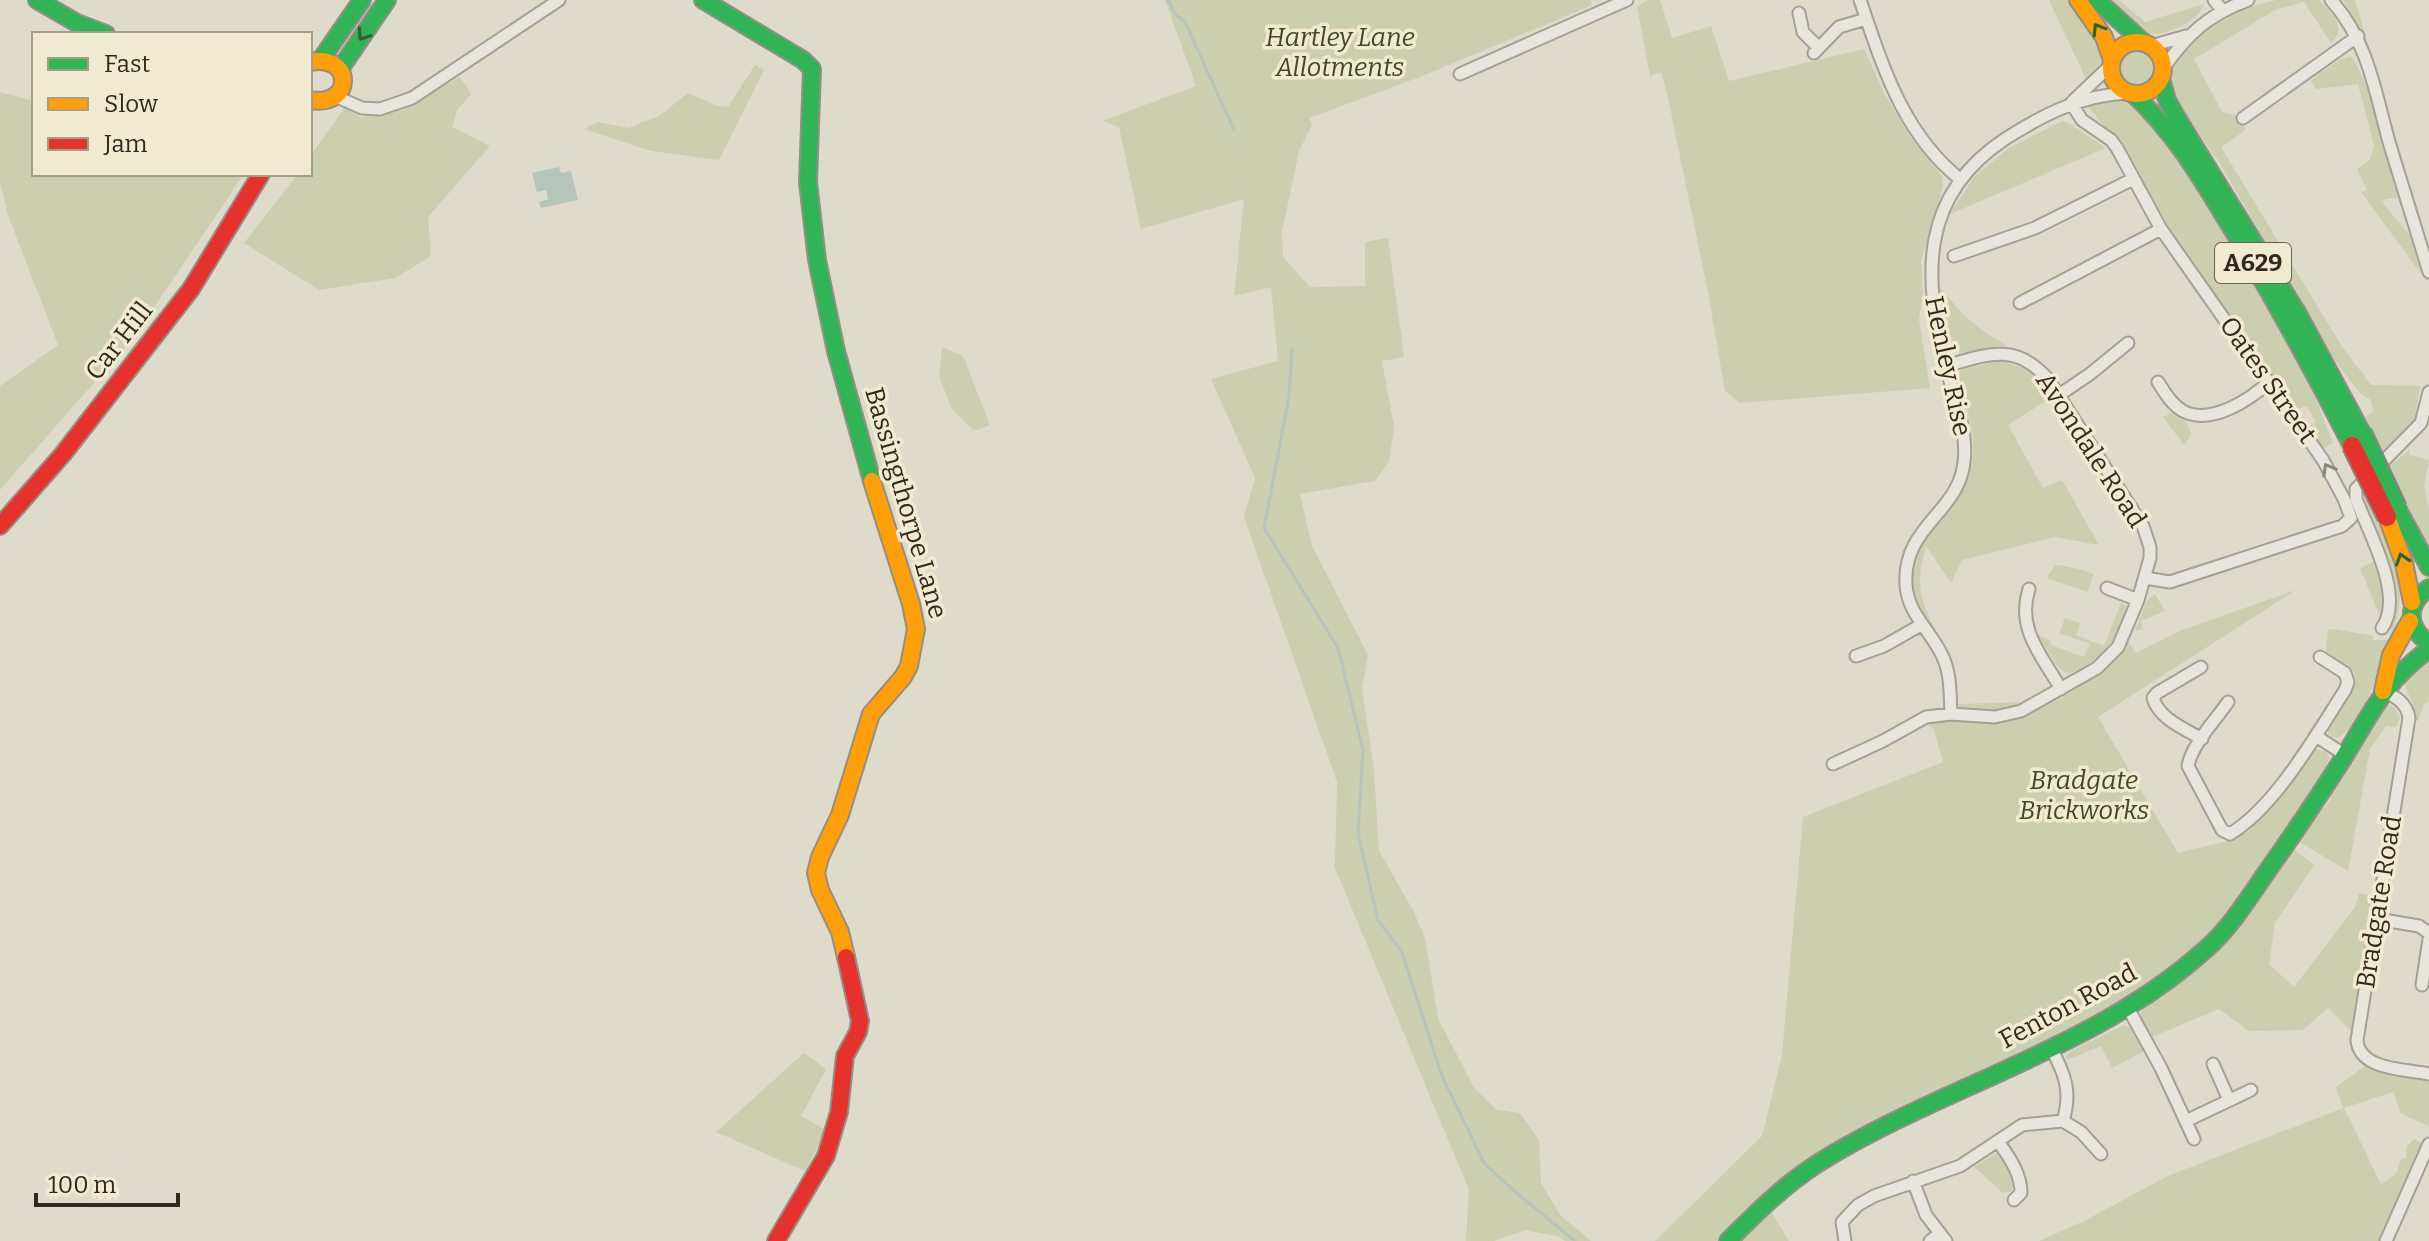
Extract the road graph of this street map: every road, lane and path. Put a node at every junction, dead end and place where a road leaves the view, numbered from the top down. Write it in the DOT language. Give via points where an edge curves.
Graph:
graph roads {
  1 [pos="37,0"];
  2 [pos="362,0"];
  3 [pos="387,0"];
  4 [pos="559,0"];
  5 [pos="703,0"];
  6 [pos="1627,0"];
  7 [pos="1860,0"];
  8 [pos="2078,0"];
  9 [pos="2097,0"];
  10 [pos="2214,0"];
  11 [pos="2248,0"];
  12 [pos="2331,0"];
  13 [pos="2340,0"];
  14 [pos="2223,11"];
  15 [pos="1799,13"];
  16 [pos="2344,14"];
  17 [pos="1866,19"];
  18 [pos="101,32"];
  19 [pos="2187,36"];
  20 [pos="2358,36"];
  21 [pos="2148,44"];
  22 [pos="316,60"];
  23 [pos="2111,62"];
  24 [pos="340,69"];
  25 [pos="1460,74"];
  26 [pos="2162,74"];
  27 [pos="2131,93"];
  28 [pos="337,97"];
  29 [pos="312,100"];
  30 [pos="2071,103"];
  31 [pos="2243,118"];
  32 [pos="260,176"];
  33 [pos="2133,179"];
  34 [pos="1961,180"];
  35 [pos="2161,229"];
  36 [pos="1954,256"];
  37 [pos="2429,272"];
  38 [pos="2020,303"];
  39 [pos="2128,343"];
  40 [pos="1946,366"];
  41 [pos="2270,381"];
  42 [pos="2158,382"];
  43 [pos="2429,392"];
  44 [pos="2059,395"];
  45 [pos="2357,440"];
  46 [pos="2392,512"];
  47 [pos="0,526"];
  48 [pos="2429,567"];
  49 [pos="2145,578"];
  50 [pos="2107,588"];
  51 [pos="2429,588"];
  52 [pos="2029,589"];
  53 [pos="2138,600"];
  54 [pos="2411,612"];
  55 [pos="1921,625"];
  56 [pos="2382,628"];
  57 [pos="2429,643"];
  58 [pos="2429,649"];
  59 [pos="1856,656"];
  60 [pos="2320,657"];
  61 [pos="2201,667"];
  62 [pos="2061,689"];
  63 [pos="2383,691"];
  64 [pos="2228,702"];
  65 [pos="1951,714"];
  66 [pos="2316,736"];
  67 [pos="2202,739"];
  68 [pos="2345,755"];
  69 [pos="1833,764"];
  70 [pos="2377,919"];
  71 [pos="2429,933"];
  72 [pos="2422,985"];
  73 [pos="2128,1008"];
  74 [pos="2051,1048"];
  75 [pos="2213,1064"];
  76 [pos="2429,1074"];
  77 [pos="2251,1090"];
  78 [pos="2229,1100"];
  79 [pos="2063,1121"];
  80 [pos="2186,1121"];
  81 [pos="2194,1139"];
  82 [pos="1998,1141"];
  83 [pos="2429,1144"];
  84 [pos="2101,1154"];
  85 [pos="1913,1181"];
  86 [pos="2014,1200"];
  87 [pos="1939,1238"];
  88 [pos="776,1241"];
  89 [pos="1728,1241"];
  90 [pos="1845,1241"];
  91 [pos="2386,1241"];
  1 -- 18 [label="street"];
  2 -- 22 [label="street"];
  3 -- 24 [label="street, one-way"];
  4 -- 28 [label="street" via="412,98 380,109"];
  5 -- 88 [label="street, Bassingthorpe Lane" via="812,69 808,182 817,260 836,351 911,604 916,639 903,677 871,714 816,873 840,932 860,1021 845,1056 839,1112 826,1156"];
  6 -- 25 [label="street"];
  7 -- 17 [label="street"];
  23 -- 8 [label="street, A629, one-way" via="2104,37"];
  9 -- 21 [label="street, A629"];
  10 -- 14 [label="street"];
  11 -- 14 [label="street"];
  12 -- 16 [label="street"];
  13 -- 16 [label="street"];
  14 -- 19 [label="street"];
  15 -- 17 [label="street" via="1803,32 1817,50 1839,27"];
  16 -- 20 [label="street"];
  17 -- 34 [label="street" via="1905,115 1932,153"];
  19 -- 21 [label="street"];
  19 -- 26 [label="street"];
  20 -- 31 [label="street"];
  20 -- 37 [label="street"];
  21 -- 23 [label="street" via="2121,47"];
  21 -- 26 [label="street, A629" via="2160,56"];
  22 -- 24 [label="street" via="329,60"];
  23 -- 27 [label="street, A629" via="2115,82"];
  23 -- 30 [label="street, Henley Rise"];
  24 -- 28 [label="street" via="343,83"];
  26 -- 27 [label="street" via="2146,92"];
  26 -- 45 [label="street, A629" via="2167,100 2298,314"];
  27 -- 30 [label="street, Henley Rise"];
  27 -- 45 [label="street, A629" via="2169,130 2213,197"];
  28 -- 29 [label="street" via="326,103"];
  30 -- 33 [label="street, Oates Street" via="2088,126 2111,140"];
  30 -- 34 [label="street, Henley Rise" via="1992,148"];
  32 -- 47 [label="street, Car Hill" via="191,289"];
  33 -- 35 [label="street, Oates Street"];
  33 -- 36 [label="street" via="2035,228"];
  34 -- 40 [label="street, Henley Rise" via="1938,221 1930,258"];
  35 -- 38 [label="street"];
  35 -- 41 [label="street, Oates Street"];
  39 -- 44 [label="street"];
  40 -- 44 [label="street, Avondale Road" via="1997,353 2019,356 2038,368"];
  40 -- 55 [label="street, Henley Rise" via="1961,423 1964,461 1951,498 1922,529 1910,554 1908,598"];
  41 -- 42 [label="street" via="2240,404 2195,416 2176,407"];
  49 -- 41 [label="street, Oates Street, one-way" via="2170,582 2342,526 2351,518 2329,471"];
  43 -- 56 [label="street" via="2414,432 2356,489 2391,595 2390,616"];
  44 -- 49 [label="street, Avondale Road" via="2143,526 2150,547"];
  45 -- 46 [label="street, A629, bridge"];
  46 -- 48 [label="street, A629"];
  54 -- 46 [label="street, A629, one-way"];
  49 -- 53 [label="street, Avondale Road"];
  50 -- 53 [label="street"];
  51 -- 54 [label="street" via="2418,594"];
  52 -- 62 [label="street" via="2024,609 2028,631"];
  53 -- 62 [label="street, Avondale Road" via="2108,659"];
  54 -- 57 [label="street, A629" via="2419,637"];
  54 -- 63 [label="street, Fenton Road" via="2391,655"];
  55 -- 59 [label="street"];
  55 -- 65 [label="street, Henley Rise" via="1947,669"];
  58 -- 63 [label="street, Fenton Road"];
  60 -- 66 [label="street" via="2345,673 2348,682"];
  61 -- 67 [label="street" via="2153,698 2165,716"];
  62 -- 65 [label="street, Avondale Road" via="2009,715"];
  63 -- 68 [label="street, Fenton Road"];
  63 -- 70 [label="street, Bradgate Road" via="2401,701 2409,718"];
  64 -- 67 [label="street"];
  65 -- 69 [label="street, Avondale Road" via="1926,717"];
  66 -- 67 [label="street" via="2256,815 2230,834 2222,830 2188,766"];
  66 -- 68 [label="street"];
  68 -- 73 [label="street, Fenton Road" via="2223,931"];
  70 -- 71 [label="street" via="2419,926"];
  70 -- 76 [label="street, Bradgate Road" via="2358,1049 2367,1061"];
  71 -- 72 [label="street"];
  73 -- 74 [label="street, Fenton Road"];
  73 -- 80 [label="street"];
  74 -- 79 [label="street" via="2068,1087"];
  74 -- 89 [label="street, Fenton Road" via="1841,1150 1782,1189"];
  75 -- 78 [label="street"];
  77 -- 78 [label="street"];
  78 -- 80 [label="street"];
  79 -- 82 [label="street" via="2022,1125"];
  79 -- 84 [label="street"];
  80 -- 81 [label="street"];
  82 -- 85 [label="street" via="1960,1166"];
  82 -- 86 [label="street" via="2022,1187"];
  83 -- 91 [label="street"];
  85 -- 87 [label="street"];
  85 -- 90 [label="street" via="1874,1196 1837,1220"];
}
